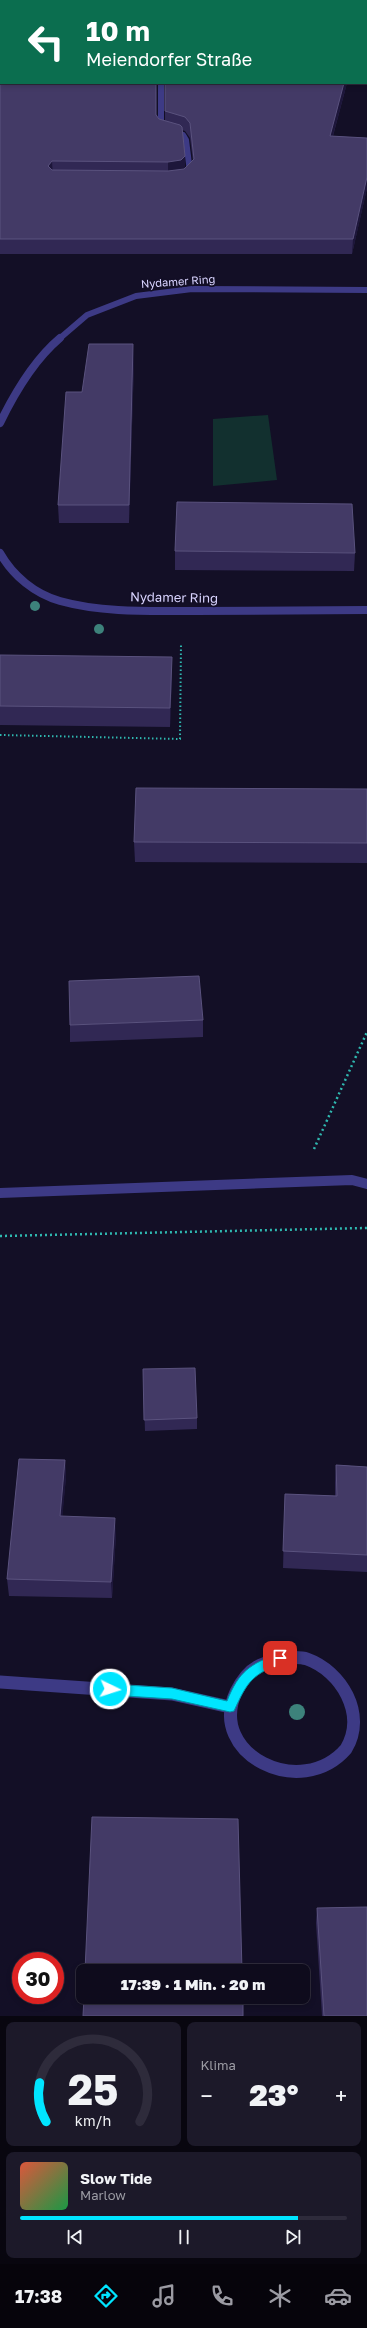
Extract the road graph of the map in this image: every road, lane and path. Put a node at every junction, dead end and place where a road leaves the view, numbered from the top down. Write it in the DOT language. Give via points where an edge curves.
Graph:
graph roads {
  1 [pos="161,84"];
  2 [pos="179,180"];
  3 [pos="367,290"];
  4 [pos="0,423"];
  5 [pos="0,553"];
  6 [pos="367,610"];
  7 [pos="181,611"];
  8 [pos="0,735"];
  9 [pos="367,1032"];
  10 [pos="324,1125"];
  11 [pos="367,1184"];
  12 [pos="0,1193"];
  13 [pos="367,1228"];
  14 [pos="0,1236"];
  15 [pos="0,1682"];
  16 [pos="230,1707"];
  1 -- 2 [label="street" via="161,129 183,135 186,140 190,172 188,176"];
  3 -- 4 [label="street, Nydamer Ring" via="192,289 136,296 88,315 46,350 12,399"];
  5 -- 7 [label="street, Nydamer Ring" via="4,561 27,585 59,601 149,611"];
  6 -- 7 [label="street, Nydamer Ring"];
  7 -- 8 [label="path" via="180,738"];
  9 -- 10 [label="path"];
  11 -- 12 [label="street" via="352,1180"];
  13 -- 14 [label="path"];
  15 -- 16 [label="street" via="172,1694"];
  16 -- 16 [label="street" via="239,1685 256,1668 280,1658 305,1658 330,1668 344,1682 354,1699 357,1719 353,1738 339,1757 318,1769 294,1773 268,1767 246,1753 233,1731"];
}
